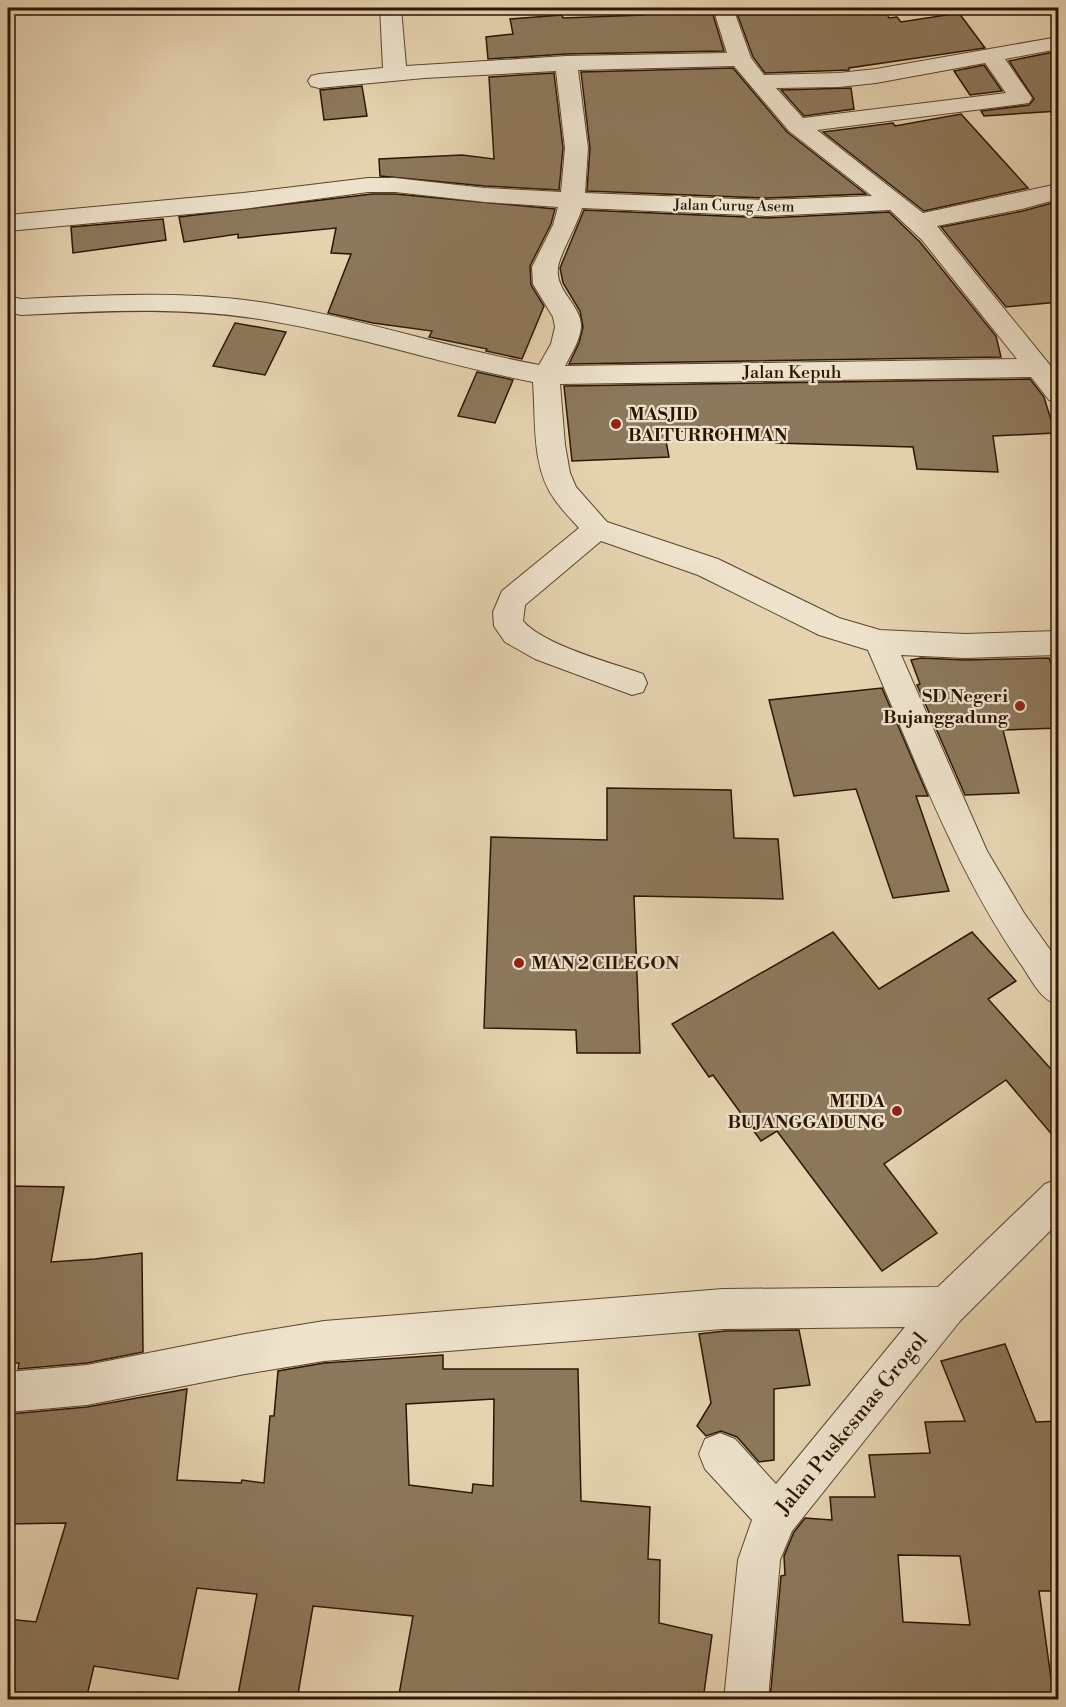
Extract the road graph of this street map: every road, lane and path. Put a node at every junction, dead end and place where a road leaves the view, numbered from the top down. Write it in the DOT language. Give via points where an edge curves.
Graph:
graph roads {
  1 [pos="390,8"];
  2 [pos="723,8"];
  3 [pos="1059,42"];
  4 [pos="990,54"];
  5 [pos="740,59"];
  6 [pos="566,63"];
  7 [pos="394,73"];
  8 [pos="319,81"];
  9 [pos="759,82"];
  10 [pos="797,126"];
  11 [pos="1059,190"];
  12 [pos="572,200"];
  13 [pos="896,202"];
  14 [pos="917,222"];
  15 [pos="8,223"];
  16 [pos="8,304"];
  17 [pos="1038,368"];
  18 [pos="546,375"];
  19 [pos="1059,393"];
  20 [pos="597,529"];
  21 [pos="880,642"];
  22 [pos="1059,643"];
  23 [pos="632,683"];
  24 [pos="1059,989"];
  25 [pos="1056,1210"];
  26 [pos="946,1307"];
  27 [pos="8,1392"];
  28 [pos="720,1454"];
  29 [pos="777,1516"];
  30 [pos="746,1700"];
  1 -- 7 [label="street"];
  2 -- 5 [label="street"];
  3 -- 4 [label="street"];
  4 -- 9 [label="street" via="876,76"];
  4 -- 10 [label="street" via="1022,98"];
  5 -- 6 [label="street"];
  5 -- 9 [label="street"];
  6 -- 7 [label="street"];
  6 -- 12 [label="street" via="577,132 578,170"];
  7 -- 8 [label="street"];
  9 -- 10 [label="street"];
  10 -- 13 [label="street"];
  11 -- 14 [label="street"];
  12 -- 13 [label="street, Jalan Curug Asem" via="767,208"];
  12 -- 15 [label="street, Jalan Curug Asem" via="368,185"];
  12 -- 18 [label="street" via="566,225 545,267 546,284 568,327 564,344"];
  13 -- 14 [label="street"];
  14 -- 17 [label="street" via="932,234"];
  16 -- 18 [label="street, Jalan Kepuh" via="21,307 179,303 269,311"];
  17 -- 18 [label="street, Jalan Kepuh"];
  17 -- 19 [label="street"];
  18 -- 20 [label="street" via="556,472 564,492"];
  20 -- 21 [label="street" via="708,567 830,627"];
  20 -- 23 [label="street" via="512,599 506,616 509,629 527,643"];
  21 -- 22 [label="street" via="964,646"];
  21 -- 24 [label="street" via="974,858 1012,924"];
  25 -- 26 [label="street, Jalan Puskesmas Grogol"];
  26 -- 27 [label="street" via="723,1309 324,1341 274,1347 69,1388"];
  26 -- 29 [label="street, Jalan Puskesmas Grogol"];
  28 -- 29 [label="street"];
  29 -- 30 [label="street, Jalan Puskesmas Grogol" via="759,1560"];
}
